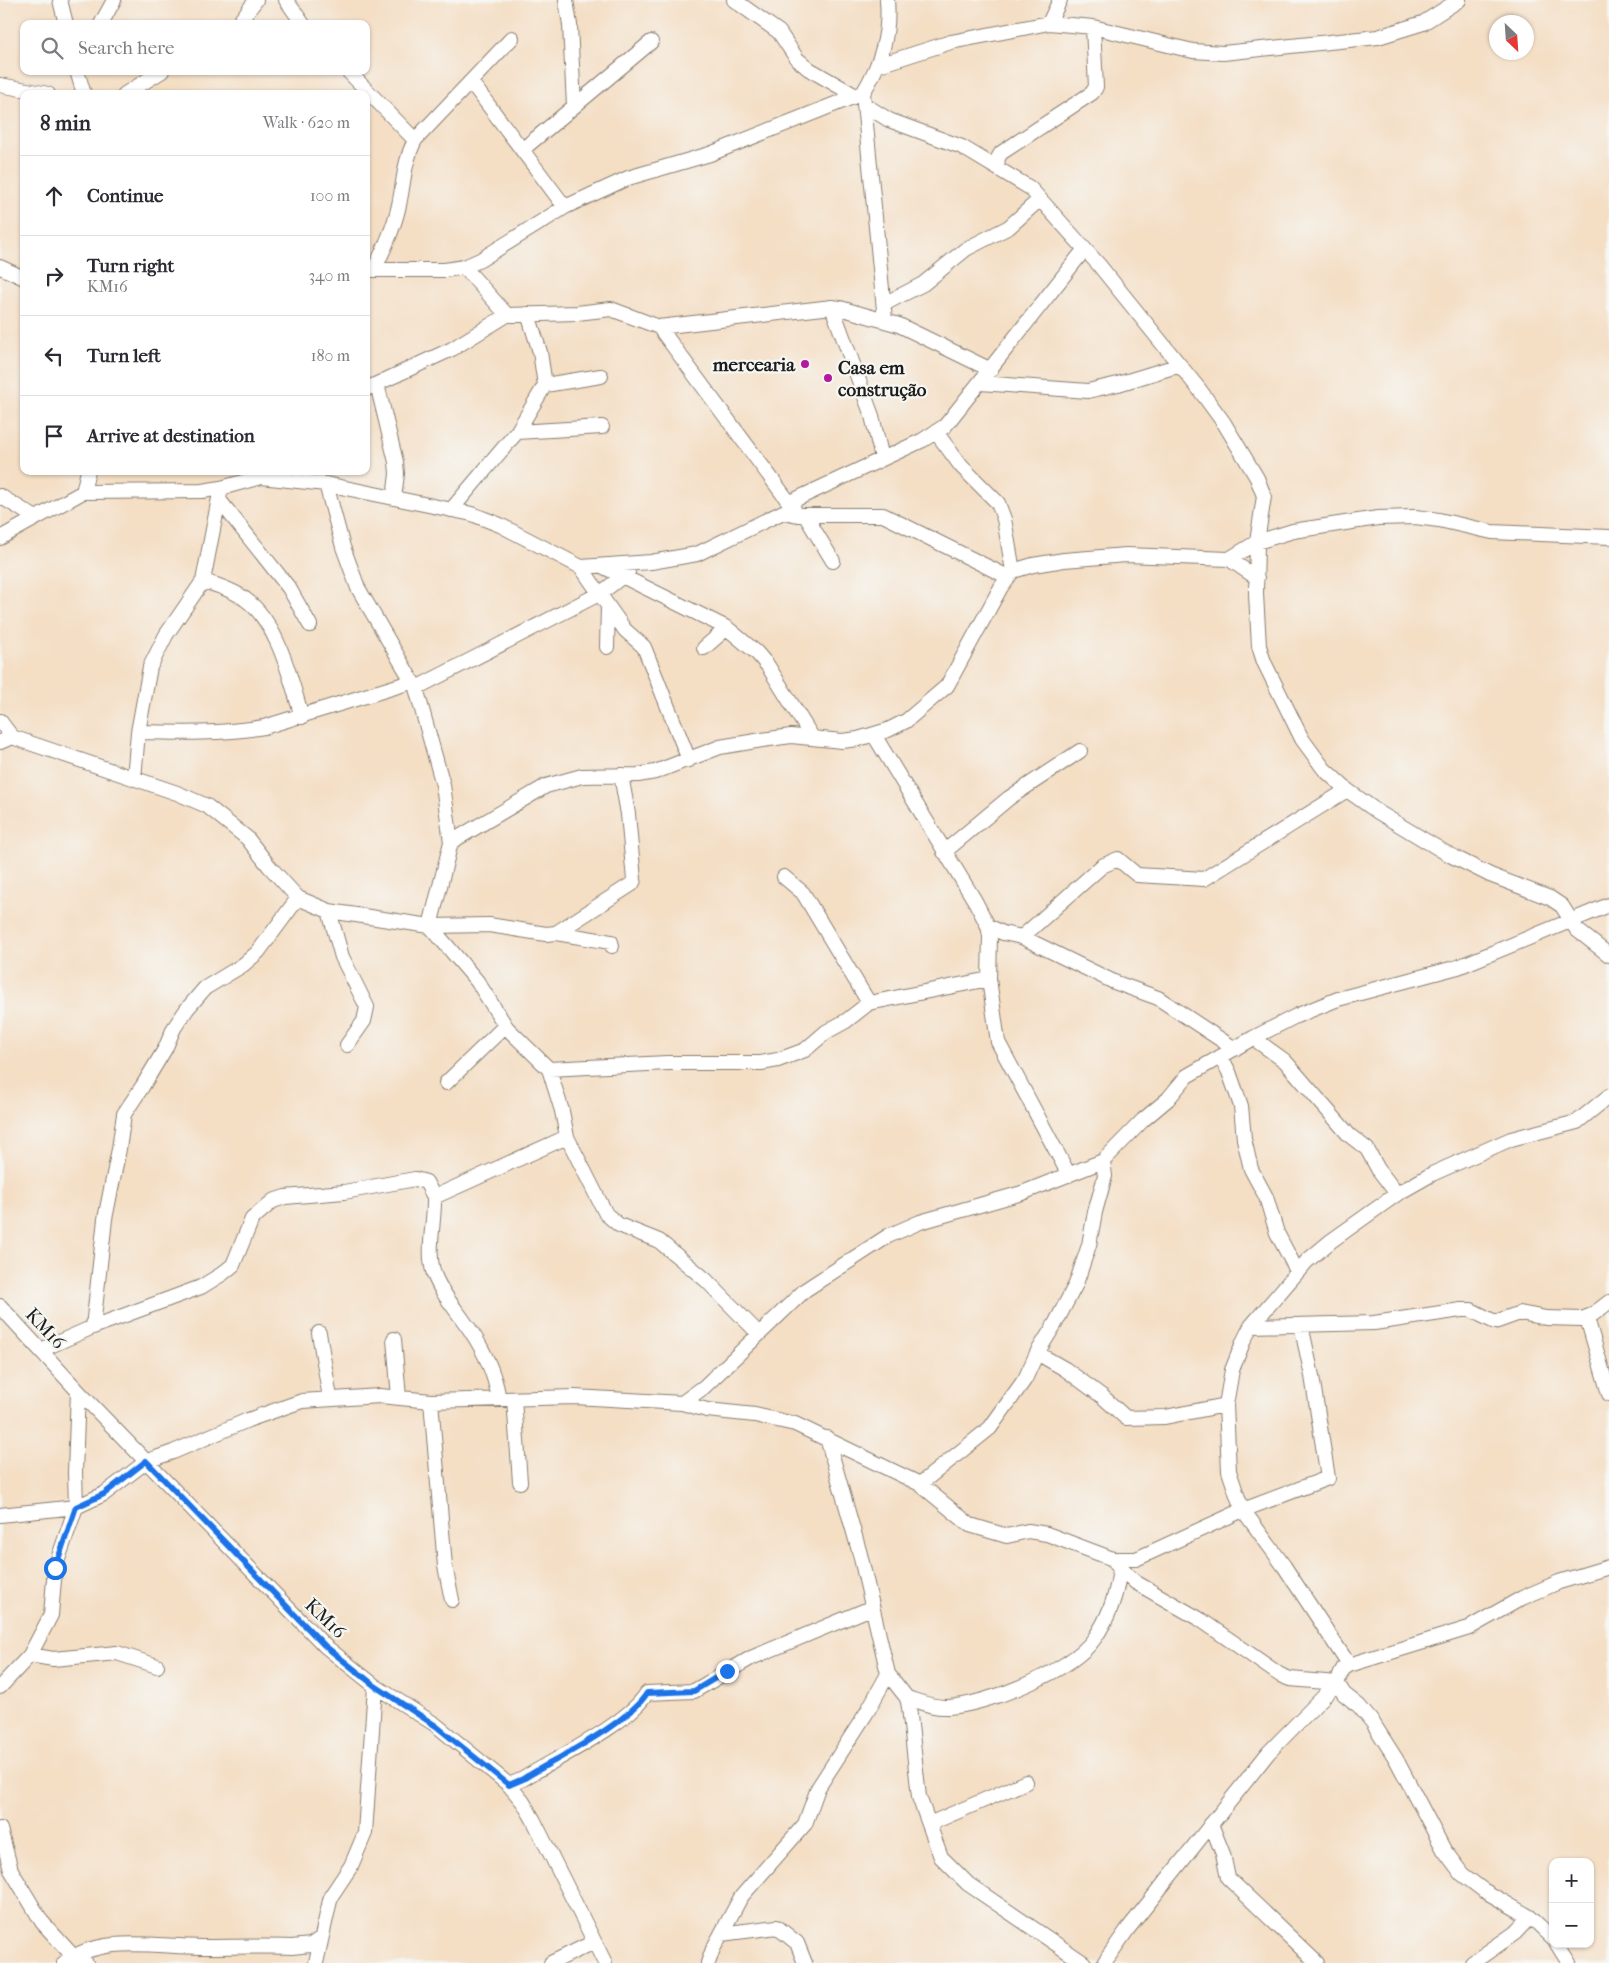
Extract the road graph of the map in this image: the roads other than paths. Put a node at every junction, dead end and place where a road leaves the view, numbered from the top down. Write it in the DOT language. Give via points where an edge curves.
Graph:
graph roads {
  1 [pos="60,0"];
  2 [pos="114,0"];
  3 [pos="256,0"];
  4 [pos="286,0"];
  5 [pos="566,0"];
  6 [pos="734,0"];
  7 [pos="887,0"];
  8 [pos="1060,0"];
  9 [pos="1459,0"];
  10 [pos="65,20"];
  11 [pos="103,20"];
  12 [pos="242,20"];
  13 [pos="300,20"];
  14 [pos="1049,23"];
  15 [pos="1093,27"];
  16 [pos="512,38"];
  17 [pos="651,42"];
  18 [pos="879,65"];
  19 [pos="78,75"];
  20 [pos="156,75"];
  21 [pos="352,75"];
  22 [pos="471,82"];
  23 [pos="0,84"];
  24 [pos="29,90"];
  25 [pos="83,90"];
  26 [pos="131,90"];
  27 [pos="366,90"];
  28 [pos="370,94"];
  29 [pos="861,98"];
  30 [pos="574,106"];
  31 [pos="415,140"];
  32 [pos="522,150"];
  33 [pos="997,168"];
  34 [pos="1040,199"];
  35 [pos="565,207"];
  36 [pos="1084,250"];
  37 [pos="0,267"];
  38 [pos="464,267"];
  39 [pos="370,270"];
  40 [pos="20,276"];
  41 [pos="884,304"];
  42 [pos="832,307"];
  43 [pos="528,314"];
  44 [pos="507,315"];
  45 [pos="885,320"];
  46 [pos="659,327"];
  47 [pos="1180,365"];
  48 [pos="991,370"];
  49 [pos="601,376"];
  50 [pos="981,383"];
  51 [pos="545,385"];
  52 [pos="372,386"];
  53 [pos="602,427"];
  54 [pos="517,432"];
  55 [pos="936,432"];
  56 [pos="882,458"];
  57 [pos="87,475"];
  58 [pos="261,475"];
  59 [pos="269,475"];
  60 [pos="326,484"];
  61 [pos="83,492"];
  62 [pos="221,495"];
  63 [pos="0,496"];
  64 [pos="394,498"];
  65 [pos="790,502"];
  66 [pos="451,510"];
  67 [pos="801,515"];
  68 [pos="36,518"];
  69 [pos="1609,537"];
  70 [pos="0,538"];
  71 [pos="1257,542"];
  72 [pos="1230,559"];
  73 [pos="834,561"];
  74 [pos="638,562"];
  75 [pos="581,567"];
  76 [pos="604,567"];
  77 [pos="1010,574"];
  78 [pos="623,576"];
  79 [pos="1256,578"];
  80 [pos="202,581"];
  81 [pos="600,593"];
  82 [pos="608,606"];
  83 [pos="310,625"];
  84 [pos="727,628"];
  85 [pos="608,647"];
  86 [pos="704,648"];
  87 [pos="413,685"];
  88 [pos="302,717"];
  89 [pos="0,721"];
  90 [pos="138,732"];
  91 [pos="874,735"];
  92 [pos="812,737"];
  93 [pos="6,740"];
  94 [pos="1080,751"];
  95 [pos="689,760"];
  96 [pos="620,775"];
  97 [pos="134,779"];
  98 [pos="1347,790"];
  99 [pos="451,842"];
  100 [pos="944,852"];
  101 [pos="784,877"];
  102 [pos="298,898"];
  103 [pos="1609,905"];
  104 [pos="328,911"];
  105 [pos="1571,921"];
  106 [pos="430,926"];
  107 [pos="988,926"];
  108 [pos="556,933"];
  109 [pos="1022,937"];
  110 [pos="612,946"];
  111 [pos="1609,955"];
  112 [pos="989,979"];
  113 [pos="869,1003"];
  114 [pos="505,1026"];
  115 [pos="1253,1038"];
  116 [pos="346,1044"];
  117 [pos="1235,1049"];
  118 [pos="1220,1057"];
  119 [pos="549,1069"];
  120 [pos="446,1083"];
  121 [pos="1609,1096"];
  122 [pos="567,1137"];
  123 [pos="1103,1161"];
  124 [pos="1068,1175"];
  125 [pos="1397,1194"];
  126 [pos="434,1198"];
  127 [pos="1297,1271"];
  128 [pos="1609,1302"];
  129 [pos="0,1306"];
  130 [pos="1587,1318"];
  131 [pos="1300,1325"];
  132 [pos="1251,1326"];
  133 [pos="93,1327"];
  134 [pos="319,1333"];
  135 [pos="758,1334"];
  136 [pos="394,1339"];
  137 [pos="41,1350"];
  138 [pos="1037,1354"];
  139 [pos="704,1387"];
  140 [pos="78,1391"];
  141 [pos="1609,1394"];
  142 [pos="330,1398"];
  143 [pos="399,1398"];
  144 [pos="499,1399"];
  145 [pos="514,1399"];
  146 [pos="431,1401"];
  147 [pos="682,1403"];
  148 [pos="1226,1405"];
  149 [pos="707,1410"];
  150 [pos="827,1438"];
  151 [pos="146,1461"];
  152 [pos="520,1482"];
  153 [pos="920,1484"];
  154 [pos="76,1507"];
  155 [pos="1243,1510"];
  156 [pos="0,1514"];
  157 [pos="1117,1564"];
  158 [pos="1609,1567"];
  159 [pos="452,1600"];
  160 [pos="871,1608"];
  161 [pos="30,1655"];
  162 [pos="1349,1665"];
  163 [pos="157,1666"];
  164 [pos="888,1674"];
  165 [pos="1337,1683"];
  166 [pos="1,1684"];
  167 [pos="375,1686"];
  168 [pos="897,1686"];
  169 [pos="879,1692"];
  170 [pos="907,1698"];
  171 [pos="1026,1782"];
  172 [pos="509,1785"];
  173 [pos="929,1824"];
  174 [pos="1211,1824"];
  175 [pos="0,1829"];
  176 [pos="1202,1836"];
  177 [pos="1217,1843"];
  178 [pos="1530,1917"];
  179 [pos="721,1934"];
  180 [pos="1549,1935"];
  181 [pos="321,1938"];
  182 [pos="594,1942"];
  183 [pos="1560,1948"];
  184 [pos="68,1960"];
  185 [pos="86,1963"];
  186 [pos="316,1963"];
  187 [pos="552,1963"];
  188 [pos="605,1963"];
  189 [pos="708,1963"];
  190 [pos="805,1963"];
  191 [pos="1084,1963"];
  192 [pos="1104,1963"];
  193 [pos="1317,1963"];
  194 [pos="1472,1963"];
  195 [pos="1569,1963"];
  1 -- 10 [label="street"];
  2 -- 11 [label="street"];
  3 -- 12 [label="street"];
  4 -- 13 [label="street"];
  5 -- 30 [label="street"];
  6 -- 29 [label="street" via="779,32 803,64"];
  7 -- 18 [label="street" via="887,23"];
  8 -- 14 [label="street"];
  9 -- 15 [label="street" via="1422,23 1378,37 1230,52 1193,51"];
  14 -- 15 [label="street"];
  14 -- 18 [label="street" via="951,42"];
  15 -- 33 [label="street" via="1096,87 1092,93 1000,153"];
  16 -- 22 [label="street"];
  17 -- 30 [label="street"];
  18 -- 29 [label="street"];
  19 -- 25 [label="street"];
  20 -- 26 [label="street"];
  21 -- 27 [label="street"];
  22 -- 31 [label="street"];
  22 -- 32 [label="street"];
  23 -- 24 [label="street"];
  28 -- 31 [label="street"];
  29 -- 33 [label="street" via="889,120 962,147"];
  29 -- 35 [label="street" via="710,154 628,178"];
  29 -- 41 [label="street"];
  30 -- 32 [label="street"];
  31 -- 39 [label="street" via="408,154 391,233"];
  32 -- 35 [label="street"];
  33 -- 34 [label="street" via="1030,188"];
  34 -- 36 [label="street"];
  34 -- 41 [label="street" via="1009,227 966,249 923,284"];
  35 -- 38 [label="street"];
  36 -- 47 [label="street"];
  36 -- 48 [label="street"];
  37 -- 40 [label="street"];
  38 -- 39 [label="street"];
  38 -- 44 [label="street"];
  41 -- 45 [label="street"];
  42 -- 45 [label="street"];
  42 -- 46 [label="street"];
  42 -- 56 [label="street" via="872,416"];
  43 -- 44 [label="street"];
  43 -- 46 [label="street" via="611,309"];
  43 -- 51 [label="street" via="540,352"];
  44 -- 52 [label="street" via="452,349"];
  45 -- 48 [label="street"];
  46 -- 65 [label="street"];
  47 -- 50 [label="street" via="1088,391"];
  47 -- 71 [label="street" via="1224,423 1257,478 1264,496"];
  48 -- 50 [label="street"];
  49 -- 51 [label="street"];
  50 -- 55 [label="street"];
  51 -- 54 [label="street"];
  52 -- 64 [label="street" via="396,462"];
  53 -- 54 [label="street"];
  54 -- 66 [label="street"];
  55 -- 56 [label="street"];
  55 -- 77 [label="street" via="962,466 998,503 1004,519"];
  56 -- 65 [label="street"];
  57 -- 61 [label="street"];
  58 -- 62 [label="street"];
  59 -- 60 [label="street"];
  60 -- 64 [label="street"];
  60 -- 87 [label="street" via="350,570"];
  61 -- 62 [label="street" via="202,491"];
  61 -- 68 [label="street"];
  62 -- 80 [label="street"];
  62 -- 83 [label="street" via="289,588"];
  63 -- 68 [label="street"];
  64 -- 66 [label="street"];
  65 -- 67 [label="street"];
  66 -- 75 [label="street" via="500,525"];
  67 -- 73 [label="street"];
  67 -- 74 [label="street" via="783,512 697,554"];
  67 -- 77 [label="street" via="883,516"];
  68 -- 70 [label="street"];
  69 -- 71 [label="street" via="1492,532 1415,517 1378,518 1293,531"];
  71 -- 72 [label="street"];
  71 -- 79 [label="street"];
  72 -- 77 [label="street" via="1126,555 1064,560"];
  72 -- 79 [label="street"];
  74 -- 76 [label="street"];
  74 -- 78 [label="street"];
  75 -- 76 [label="street"];
  75 -- 81 [label="street"];
  76 -- 78 [label="street"];
  77 -- 91 [label="street" via="948,686 906,721"];
  78 -- 81 [label="street"];
  78 -- 84 [label="street"];
  79 -- 98 [label="street" via="1259,646 1272,683 1302,739 1324,769"];
  80 -- 88 [label="street" via="233,592 265,619 289,674"];
  80 -- 90 [label="street" via="166,635 150,667"];
  81 -- 82 [label="street"];
  81 -- 87 [label="street"];
  82 -- 85 [label="street"];
  82 -- 95 [label="street" via="625,630 644,647"];
  84 -- 86 [label="street"];
  84 -- 92 [label="street" via="768,666"];
  87 -- 88 [label="street"];
  87 -- 99 [label="street" via="443,785"];
  88 -- 90 [label="street" via="240,731"];
  89 -- 93 [label="street"];
  90 -- 97 [label="street"];
  91 -- 92 [label="street" via="842,741"];
  91 -- 100 [label="street"];
  92 -- 95 [label="street" via="790,736 720,747"];
  93 -- 97 [label="street"];
  94 -- 100 [label="street" via="1009,798"];
  95 -- 96 [label="street" via="655,772"];
  96 -- 99 [label="street" via="582,776 546,786"];
  96 -- 108 [label="street" via="628,814 634,880"];
  97 -- 102 [label="street" via="207,806 247,838"];
  98 -- 105 [label="street" via="1446,853 1490,875 1550,898 1562,906"];
  98 -- 109 [label="street" via="1204,879 1137,875 1118,859 1102,866"];
  99 -- 106 [label="street"];
  100 -- 107 [label="street"];
  101 -- 113 [label="street" via="803,893"];
  102 -- 104 [label="street"];
  102 -- 133 [label="street" via="258,952 205,988 187,1009 124,1114 105,1219"];
  103 -- 105 [label="street"];
  104 -- 106 [label="street"];
  104 -- 116 [label="street" via="342,957 367,1007 364,1021"];
  105 -- 111 [label="street" via="1577,930"];
  105 -- 115 [label="street" via="1458,967 1338,999"];
  106 -- 108 [label="street" via="489,925"];
  106 -- 114 [label="street" via="477,980"];
  107 -- 109 [label="street"];
  107 -- 112 [label="street" via="991,951"];
  108 -- 110 [label="street" via="611,942"];
  109 -- 117 [label="street" via="1114,982 1158,998"];
  112 -- 113 [label="street"];
  112 -- 124 [label="street" via="998,1042"];
  113 -- 119 [label="street" via="805,1050 778,1060"];
  114 -- 119 [label="street"];
  114 -- 120 [label="street"];
  115 -- 117 [label="street"];
  115 -- 125 [label="street" via="1285,1061 1349,1135 1367,1149"];
  117 -- 118 [label="street"];
  118 -- 123 [label="street" via="1187,1076"];
  118 -- 127 [label="street" via="1241,1106 1244,1138 1254,1176 1266,1197 1277,1233"];
  119 -- 122 [label="street"];
  121 -- 125 [label="street" via="1577,1122 1511,1139 1432,1174"];
  122 -- 126 [label="street"];
  122 -- 135 [label="street" via="606,1214 613,1221 659,1241 706,1280"];
  123 -- 124 [label="street"];
  123 -- 138 [label="street" via="1105,1176 1081,1271"];
  124 -- 135 [label="street" via="920,1222 888,1236 805,1290"];
  125 -- 127 [label="street" via="1331,1241"];
  126 -- 133 [label="street" via="426,1182 415,1179 273,1201 252,1219 234,1265 222,1274 201,1287"];
  126 -- 144 [label="street" via="433,1272 488,1357"];
  127 -- 132 [label="street"];
  128 -- 130 [label="street"];
  129 -- 137 [label="street, KM16"];
  130 -- 131 [label="street" via="1570,1320 1520,1313 1494,1322 1471,1310 1461,1310 1374,1323"];
  130 -- 141 [label="street"];
  131 -- 132 [label="street"];
  131 -- 155 [label="street" via="1312,1376 1328,1478"];
  132 -- 148 [label="street" via="1232,1370"];
  133 -- 137 [label="street"];
  134 -- 142 [label="street"];
  135 -- 139 [label="street"];
  136 -- 143 [label="street"];
  137 -- 140 [label="street, KM16"];
  138 -- 148 [label="street" via="1065,1369 1126,1418 1165,1417"];
  138 -- 153 [label="street" via="1026,1379 990,1428"];
  139 -- 147 [label="street"];
  139 -- 149 [label="street"];
  140 -- 151 [label="street, KM16"];
  140 -- 154 [label="street"];
  142 -- 143 [label="street"];
  142 -- 151 [label="street" via="302,1402 248,1420"];
  143 -- 146 [label="street"];
  144 -- 145 [label="street"];
  144 -- 146 [label="street"];
  145 -- 147 [label="street" via="575,1397"];
  145 -- 152 [label="street"];
  146 -- 159 [label="street" via="445,1566"];
  147 -- 149 [label="street"];
  148 -- 155 [label="street" via="1230,1471"];
  149 -- 150 [label="street" via="765,1416"];
  150 -- 153 [label="street"];
  150 -- 160 [label="street" via="860,1554"];
  151 -- 154 [label="street" via="104,1494"];
  151 -- 167 [label="street, KM16" via="325,1646"];
  153 -- 157 [label="street" via="970,1525 1007,1536 1028,1531 1047,1534"];
  154 -- 156 [label="street"];
  154 -- 161 [label="street" via="55,1568 51,1615"];
  155 -- 157 [label="street" via="1136,1559"];
  155 -- 162 [label="street"];
  157 -- 165 [label="street" via="1148,1591 1201,1620 1280,1675 1290,1679"];
  157 -- 170 [label="street" via="1114,1603 1094,1640 1045,1676 982,1700 952,1707 934,1706"];
  158 -- 162 [label="street" via="1559,1582 1522,1598 1469,1628"];
  160 -- 164 [label="street"];
  160 -- 172 [label="street" via="751,1658 694,1691 647,1693 617,1721"];
  161 -- 163 [label="street" via="53,1659 117,1653"];
  161 -- 166 [label="street"];
  162 -- 165 [label="street" via="1343,1669"];
  164 -- 168 [label="street"];
  164 -- 169 [label="street"];
  165 -- 174 [label="street" via="1269,1752"];
  165 -- 178 [label="street" via="1373,1723 1396,1759 1444,1850 1458,1868 1476,1885"];
  167 -- 172 [label="street, KM16" via="436,1726"];
  167 -- 181 [label="street" via="366,1833 351,1866 331,1896"];
  168 -- 169 [label="street"];
  168 -- 170 [label="street"];
  169 -- 179 [label="street" via="818,1788 805,1824 741,1897"];
  170 -- 173 [label="street" via="919,1797"];
  171 -- 173 [label="street"];
  172 -- 182 [label="street, KM16" via="537,1826"];
  173 -- 191 [label="street" via="941,1857 958,1877"];
  174 -- 176 [label="street"];
  174 -- 177 [label="street"];
  175 -- 184 [label="street" via="11,1870"];
  176 -- 177 [label="street"];
  176 -- 192 [label="street" via="1126,1930"];
  177 -- 193 [label="street" via="1228,1878"];
  178 -- 180 [label="street"];
  178 -- 194 [label="street" via="1515,1933"];
  179 -- 189 [label="street"];
  179 -- 190 [label="street" via="777,1927 797,1943"];
  181 -- 184 [label="street" via="311,1944 292,1947 125,1944 92,1949"];
  181 -- 186 [label="street"];
  182 -- 187 [label="street"];
  182 -- 188 [label="street, KM16"];
  183 -- 195 [label="street"];
  184 -- 185 [label="street"];
}
